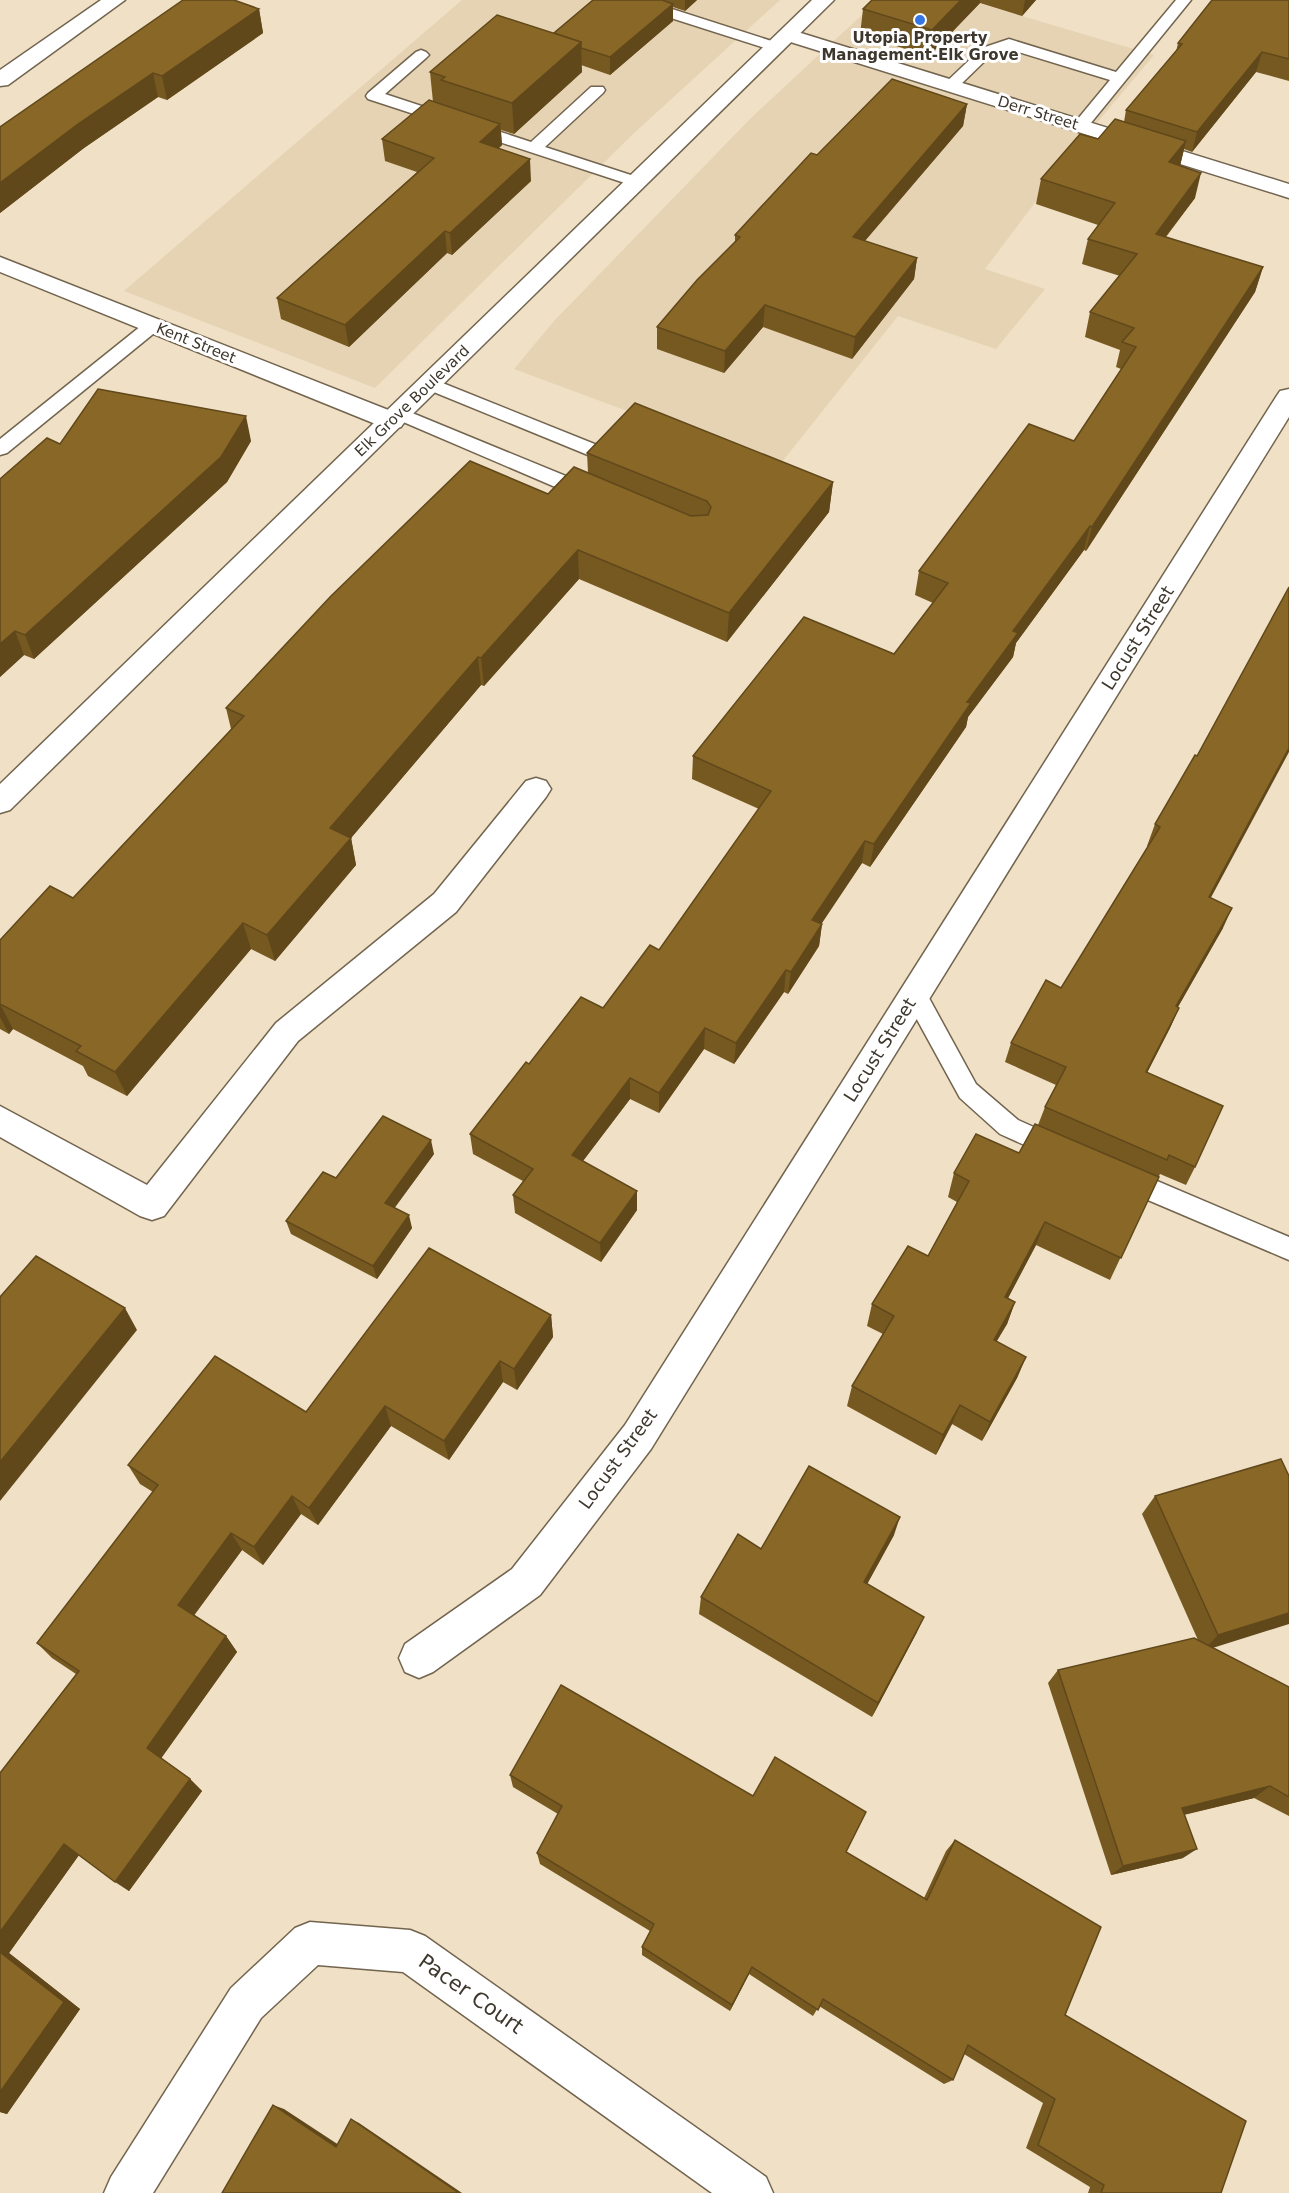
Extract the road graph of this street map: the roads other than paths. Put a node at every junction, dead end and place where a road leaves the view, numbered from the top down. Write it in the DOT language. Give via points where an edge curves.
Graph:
graph roads {
  1 [pos="115,0"];
  2 [pos="628,0"];
  3 [pos="824,0"];
  4 [pos="1184,0"];
  5 [pos="782,41"];
  6 [pos="421,55"];
  7 [pos="1120,78"];
  8 [pos="0,80"];
  9 [pos="950,86"];
  10 [pos="597,90"];
  11 [pos="1080,126"];
  12 [pos="534,148"];
  13 [pos="637,182"];
  14 [pos="1289,191"];
  15 [pos="0,264"];
  16 [pos="152,326"];
  17 [pos="430,384"];
  18 [pos="1289,397"];
  19 [pos="396,418"];
  20 [pos="0,449"];
  21 [pos="595,451"];
  22 [pos="602,498"];
  23 [pos="536,789"];
  24 [pos="0,802"];
  25 [pos="915,994"];
  26 [pos="0,1120"];
  27 [pos="1289,1250"];
  28 [pos="419,1658"];
  29 [pos="127,2193"];
  30 [pos="750,2193"];
  1 -- 8 [label="street"];
  2 -- 5 [label="lane"];
  3 -- 5 [label="street, Elk Grove Boulevard"];
  4 -- 7 [label="lane"];
  5 -- 9 [label="street, Derr Street"];
  5 -- 13 [label="street, Elk Grove Boulevard"];
  6 -- 12 [label="lane" via="374,96"];
  7 -- 9 [label="lane" via="1009,44 987,51"];
  7 -- 11 [label="lane"];
  9 -- 11 [label="street, Derr Street"];
  10 -- 12 [label="lane"];
  11 -- 14 [label="street, Derr Street"];
  12 -- 13 [label="lane"];
  13 -- 17 [label="street, Elk Grove Boulevard"];
  15 -- 16 [label="street, Kent Street"];
  16 -- 19 [label="street, Kent Street"];
  16 -- 20 [label="lane"];
  17 -- 19 [label="street, Elk Grove Boulevard"];
  17 -- 21 [label="lane"];
  18 -- 25 [label="street, Locust Street"];
  19 -- 22 [label="lane"];
  19 -- 24 [label="street, Elk Grove Boulevard"];
  23 -- 26 [label="street" via="446,903 287,1032 152,1205"];
  25 -- 27 [label="lane" via="968,1090 1008,1126"];
  25 -- 28 [label="street, Locust Street" via="638,1437 525,1582"];
  29 -- 30 [label="street, Pacer Court" via="246,2003 310,1943 410,1951"];
}
